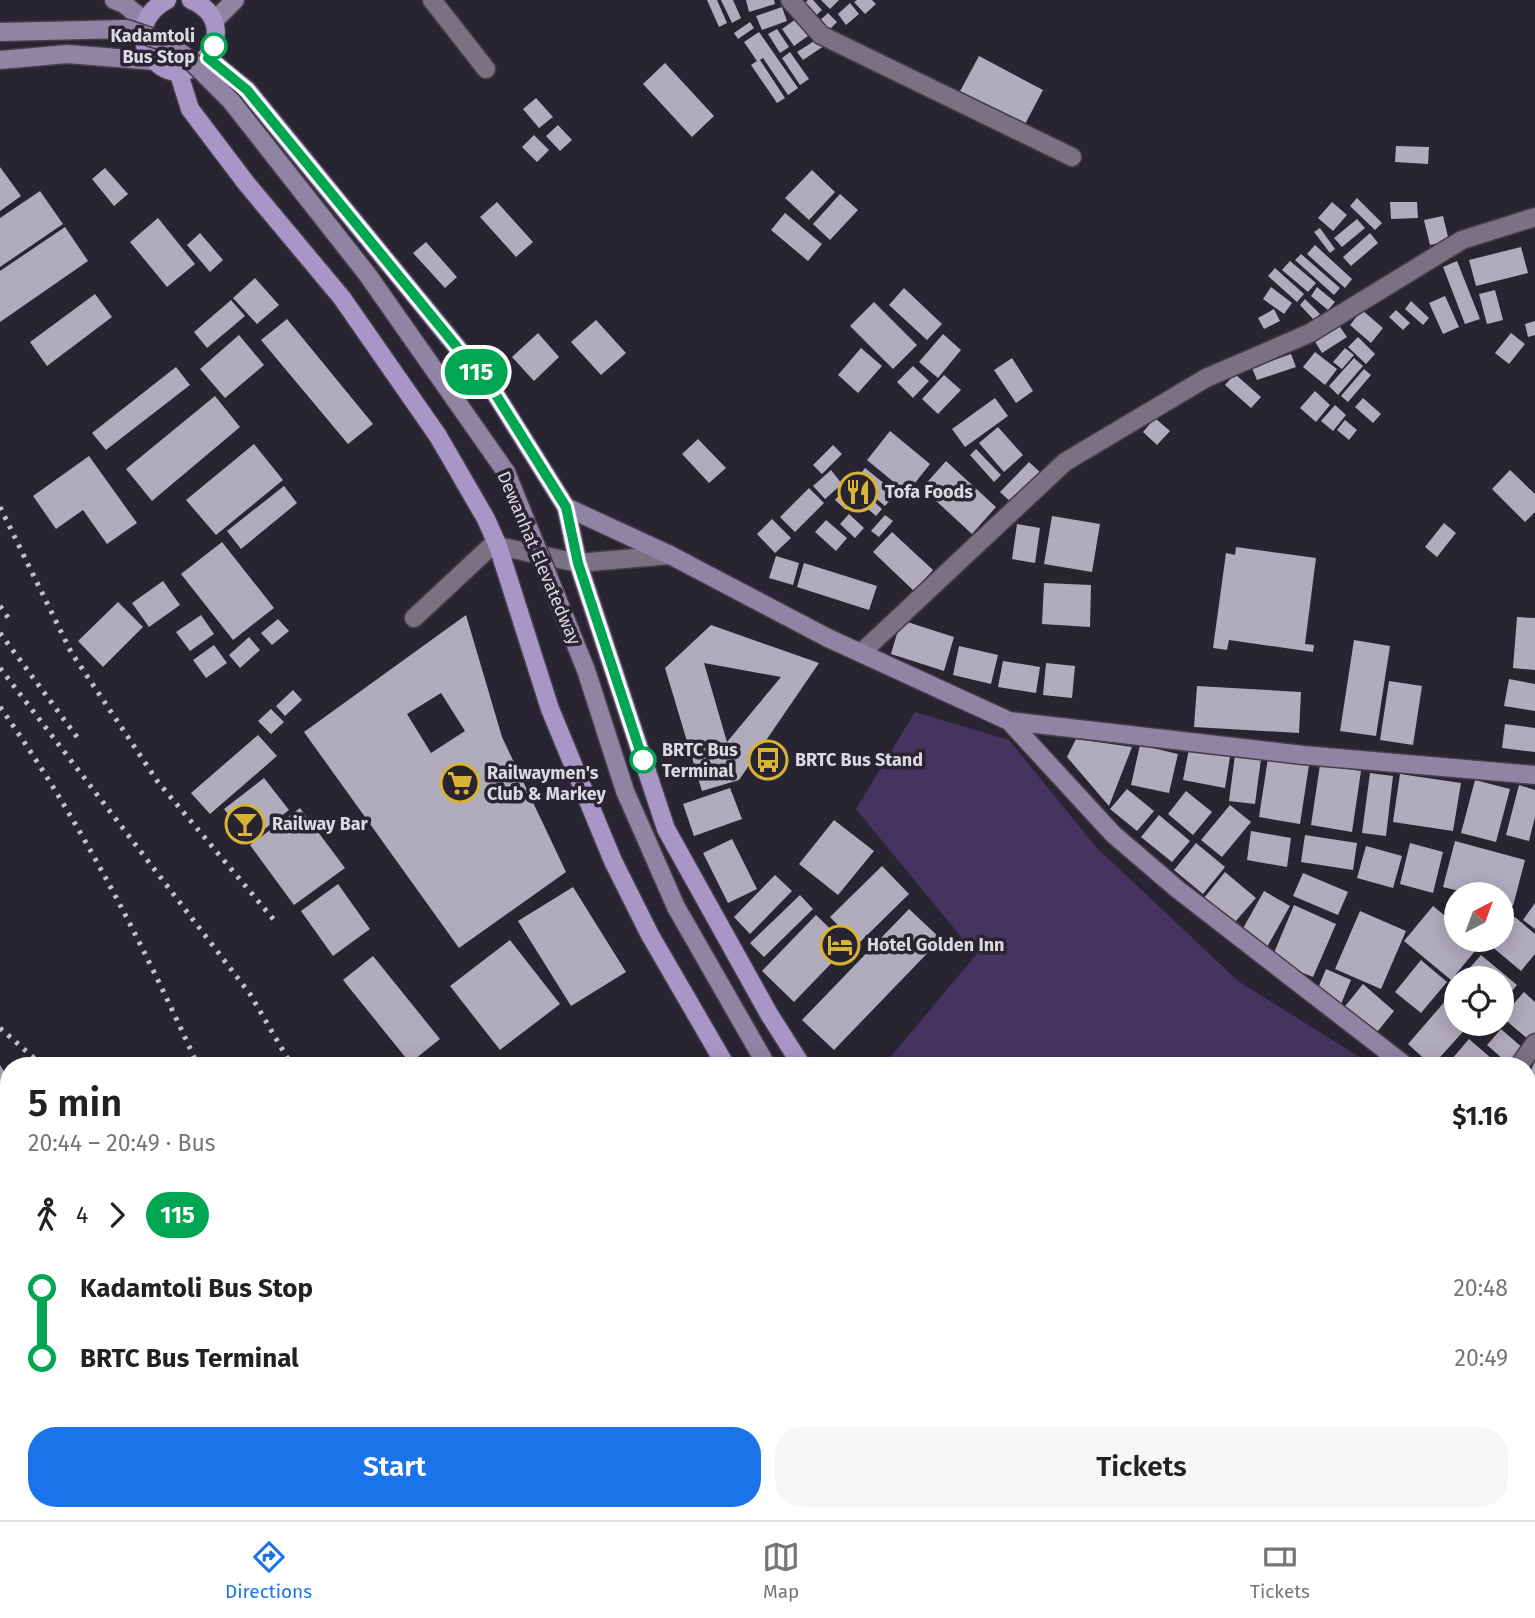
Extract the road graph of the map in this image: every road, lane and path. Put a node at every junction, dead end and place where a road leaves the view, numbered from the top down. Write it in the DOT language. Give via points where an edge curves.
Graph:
graph roads {
  1 [pos="114,0"];
  2 [pos="191,0"];
  3 [pos="235,0"];
  4 [pos="432,0"];
  5 [pos="790,0"];
  6 [pos="156,5"];
  7 [pos="214,21"];
  8 [pos="0,32"];
  9 [pos="208,58"];
  10 [pos="0,60"];
  11 [pos="155,61"];
  12 [pos="486,69"];
  13 [pos="178,71"];
  14 [pos="1072,158"];
  15 [pos="1535,217"];
  16 [pos="566,507"];
  17 [pos="498,546"];
  18 [pos="670,555"];
  19 [pos="578,563"];
  20 [pos="414,618"];
  21 [pos="861,653"];
  22 [pos="1009,721"];
  23 [pos="1535,775"];
  24 [pos="1535,1042"];
  25 [pos="721,1057"];
  26 [pos="762,1057"];
  27 [pos="796,1057"];
  28 [pos="1394,1057"];
  29 [pos="1525,1057"];
  1 -- 6 [label="main road"];
  2 -- 7 [label="main road"];
  3 -- 7 [label="main road"];
  4 -- 12 [label="street"];
  5 -- 14 [label="street" via="821,35"];
  6 -- 11 [label="main road" via="143,35 146,50"];
  7 -- 9 [label="main road" via="216,34"];
  8 -- 26 [label="main road, Dewanhat Elevatedway, bridge" via="127,29 169,43 231,101 367,274 506,472 586,670 630,803 676,907"];
  9 -- 13 [label="main road"];
  9 -- 16 [label="main road" via="247,90 496,395"];
  10 -- 11 [label="main road" via="67,54"];
  11 -- 13 [label="main road"];
  13 -- 17 [label="main road" via="190,109 342,298 438,436"];
  15 -- 21 [label="street" via="1462,240 1310,333 1206,378 1065,462"];
  16 -- 18 [label="main road"];
  16 -- 19 [label="main road"];
  17 -- 19 [label="street"];
  17 -- 20 [label="street" via="489,548"];
  17 -- 25 [label="main road" via="550,709 614,861 650,935"];
  18 -- 19 [label="street"];
  18 -- 21 [label="main road"];
  19 -- 27 [label="main road" via="666,829"];
  21 -- 22 [label="main road"];
  22 -- 23 [label="main road" via="1303,755"];
  22 -- 28 [label="main road" via="1113,834"];
  24 -- 29 [label="street"];
}
